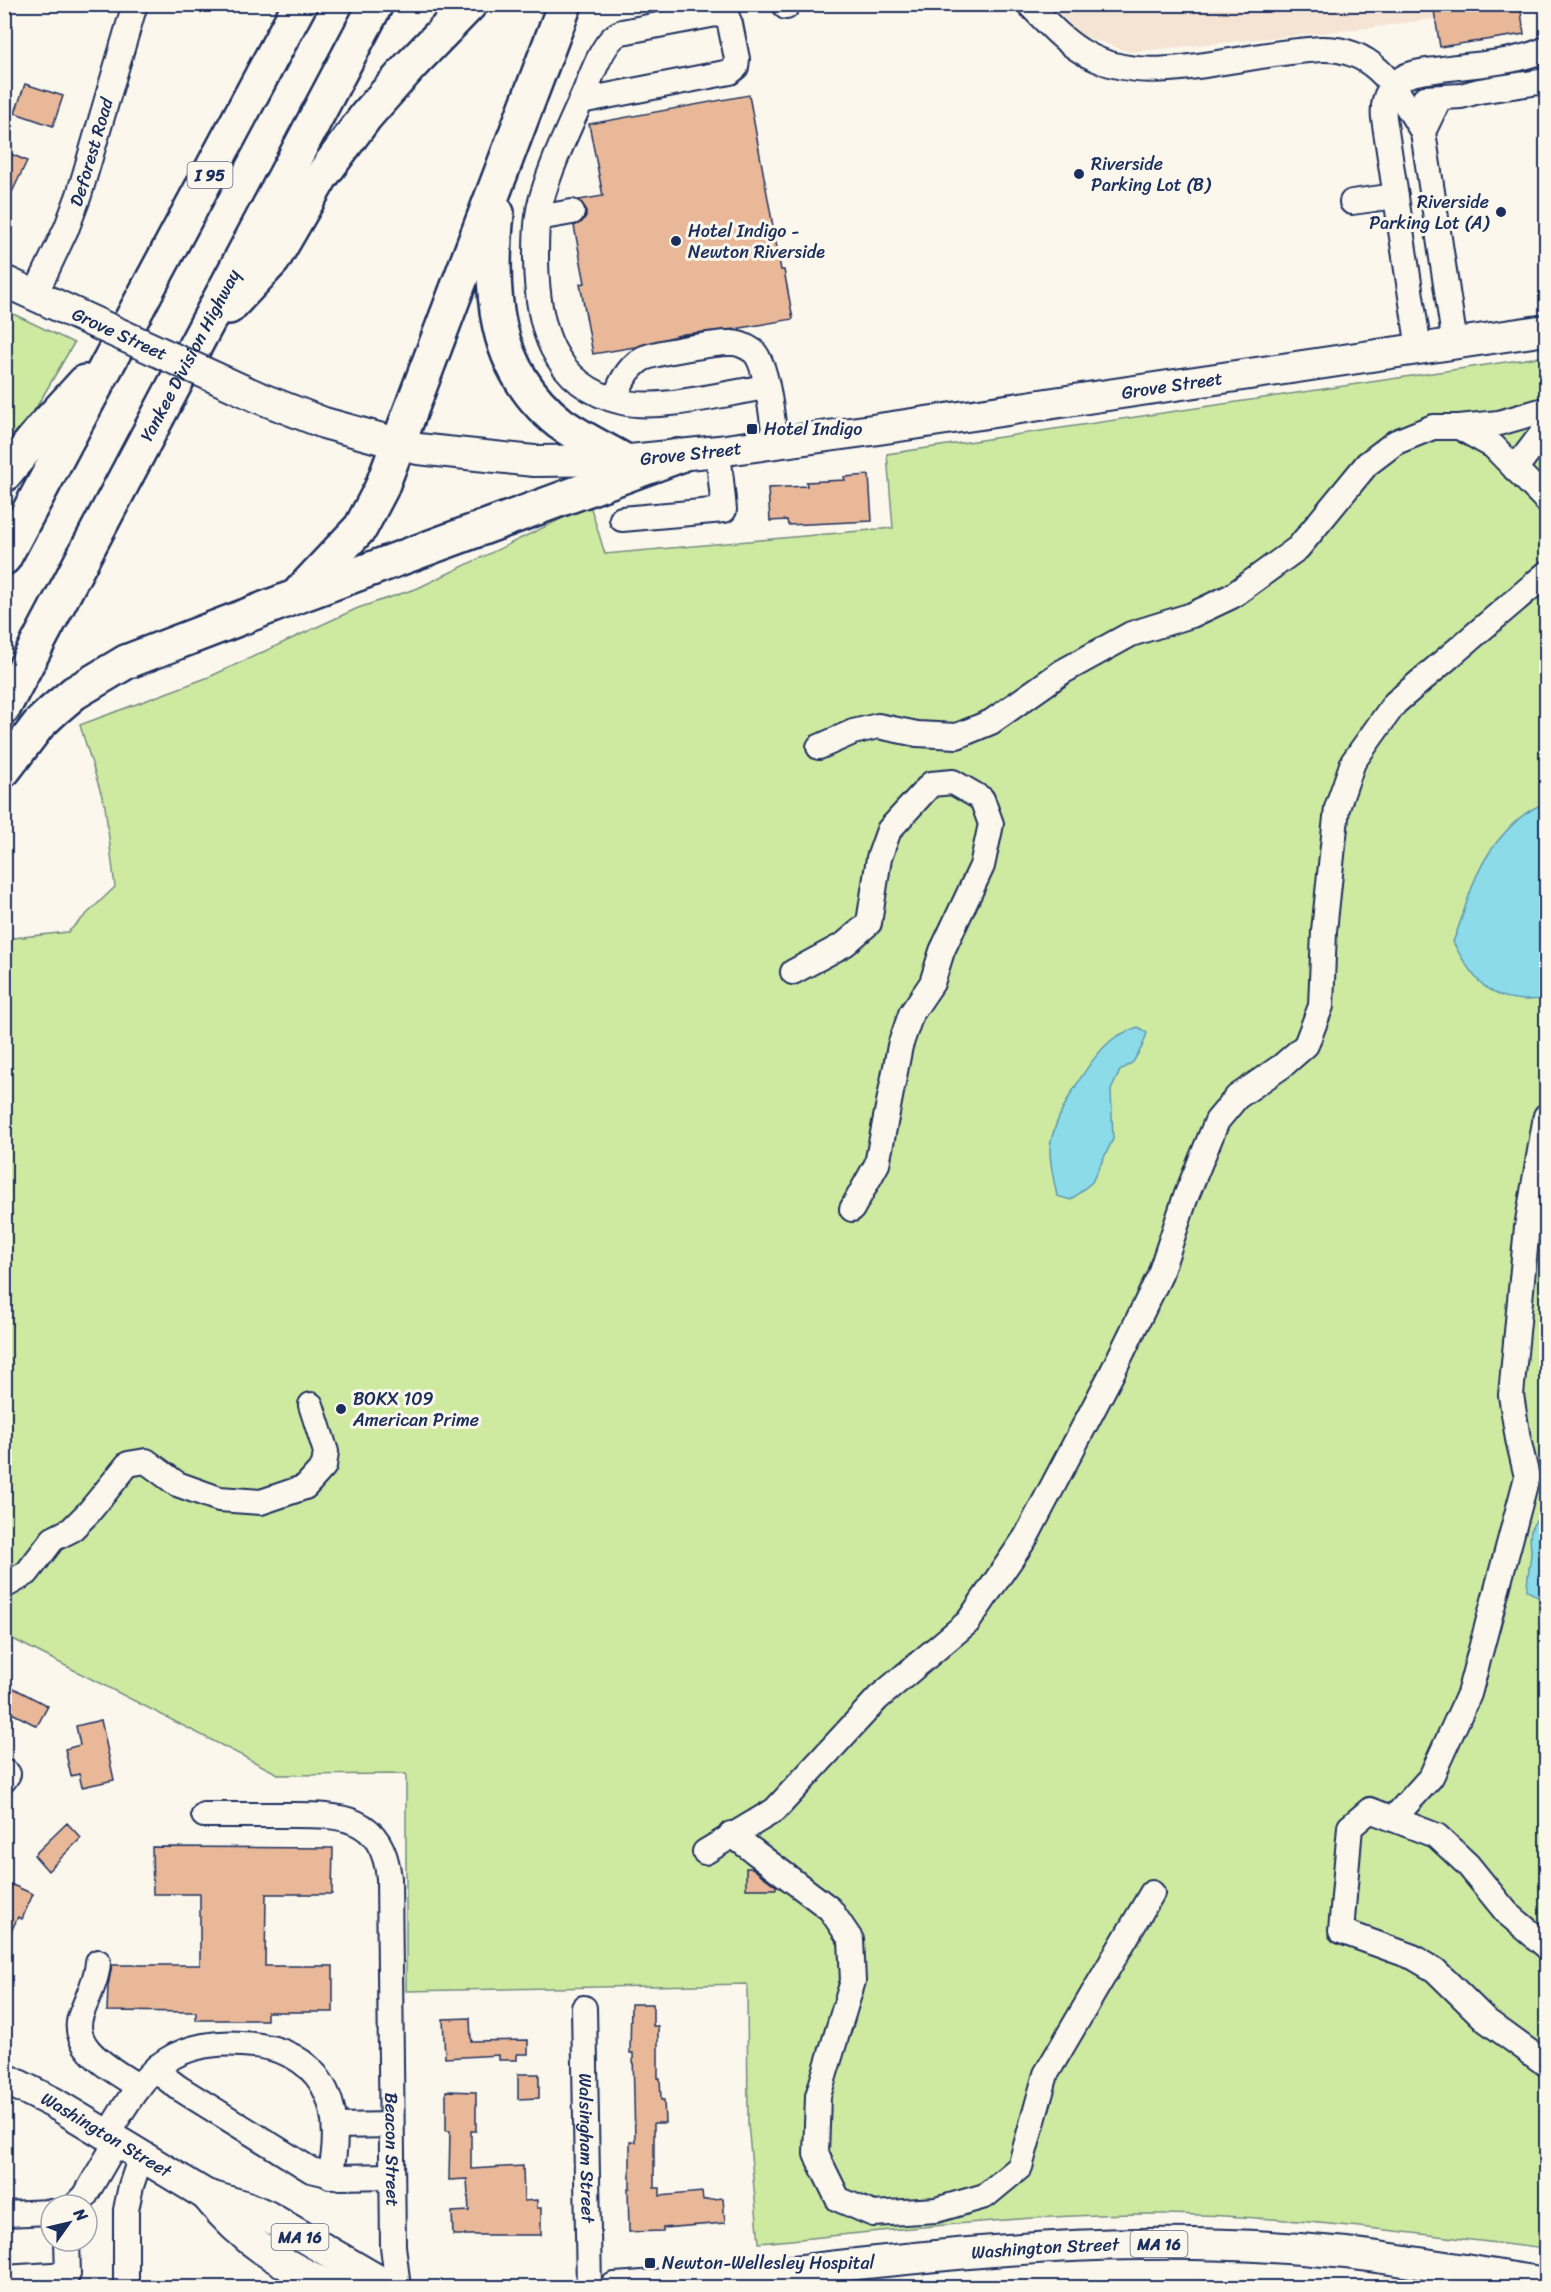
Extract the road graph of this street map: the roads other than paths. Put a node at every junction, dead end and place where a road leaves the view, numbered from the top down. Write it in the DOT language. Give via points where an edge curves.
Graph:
graph roads {
  1 [pos="135,4"];
  2 [pos="300,4"];
  3 [pos="376,4"];
  4 [pos="471,4"];
  5 [pos="1043,9"];
  6 [pos="565,10"];
  7 [pos="1546,48"];
  8 [pos="1546,81"];
  9 [pos="1393,85"];
  10 [pos="1439,99"];
  11 [pos="581,101"];
  12 [pos="1423,132"];
  13 [pos="502,170"];
  14 [pos="1396,195"];
  15 [pos="1352,202"];
  16 [pos="572,212"];
  17 [pos="538,218"];
  18 [pos="4,281"];
  19 [pos="44,299"];
  20 [pos="1546,330"];
  21 [pos="197,342"];
  22 [pos="1455,344"];
  23 [pos="119,345"];
  24 [pos="1419,349"];
  25 [pos="766,387"];
  26 [pos="616,400"];
  27 [pos="1546,414"];
  28 [pos="1546,425"];
  29 [pos="1459,427"];
  30 [pos="776,443"];
  31 [pos="399,444"];
  32 [pos="718,451"];
  33 [pos="678,456"];
  34 [pos="623,460"];
  35 [pos="1515,469"];
  36 [pos="4,475"];
  37 [pos="1546,500"];
  38 [pos="622,519"];
  39 [pos="4,558"];
  40 [pos="1546,574"];
  41 [pos="295,597"];
  42 [pos="4,707"];
  43 [pos="819,747"];
  44 [pos="4,770"];
  45 [pos="793,972"];
  46 [pos="1546,1116"];
  47 [pos="852,1209"];
  48 [pos="311,1405"];
  49 [pos="4,1583"];
  50 [pos="4,1772"];
  51 [pos="4,1780"];
  52 [pos="204,1815"];
  53 [pos="1393,1819"];
  54 [pos="731,1834"];
  55 [pos="705,1852"];
  56 [pos="1152,1893"];
  57 [pos="1546,1946"];
  58 [pos="98,1962"];
  59 [pos="584,2008"];
  60 [pos="1546,2064"];
  61 [pos="157,2067"];
  62 [pos="4,2078"];
  63 [pos="139,2087"];
  64 [pos="390,2125"];
  65 [pos="336,2126"];
  66 [pos="122,2144"];
  67 [pos="330,2176"];
  68 [pos="391,2176"];
  69 [pos="87,2193"];
  70 [pos="206,2195"];
  71 [pos="39,2213"];
  72 [pos="4,2214"];
  73 [pos="67,2253"];
  74 [pos="279,2259"];
  75 [pos="4,2278"];
  76 [pos="1546,2283"];
  77 [pos="633,2287"];
  78 [pos="126,2288"];
  79 [pos="312,2288"];
  80 [pos="335,2288"];
  81 [pos="391,2288"];
  82 [pos="398,2288"];
  83 [pos="589,2288"];
  1 -- 19 [label="street, Deforest Road"];
  2 -- 23 [label="highway, I 95"];
  3 -- 21 [label="highway, Yankee Division Highway"];
  4 -- 21 [label="highway" via="366,116 321,177 273,260"];
  5 -- 9 [label="street" via="1082,51 1131,68 1172,70 1332,48 1364,58"];
  6 -- 13 [label="highway"];
  7 -- 9 [label="street" via="1520,57 1414,74"];
  8 -- 10 [label="street"];
  9 -- 10 [label="street" via="1420,98"];
  9 -- 12 [label="street"];
  9 -- 14 [label="street" via="1383,111"];
  10 -- 12 [label="street"];
  11 -- 11 [label="street" via="730,72 737,59 729,20 716,14 614,35 606,44"];
  11 -- 17 [label="street" via="546,187"];
  12 -- 22 [label="street"];
  13 -- 31 [label="highway"];
  13 -- 34 [label="highway" via="493,254 494,286 508,354 525,386 547,412"];
  14 -- 15 [label="street"];
  14 -- 24 [label="street"];
  16 -- 17 [label="street"];
  17 -- 26 [label="street" via="538,298 548,340 578,380"];
  18 -- 19 [label="main road, Grove Street"];
  19 -- 31 [label="main road, Grove Street, bridge" via="260,398 324,423"];
  20 -- 22 [label="main road, Grove Street"];
  21 -- 42 [label="highway, Yankee Division Highway"];
  22 -- 24 [label="main road, Grove Street"];
  23 -- 36 [label="highway"];
  23 -- 39 [label="highway, I 95"];
  24 -- 30 [label="main road, Grove Street"];
  25 -- 26 [label="street" via="651,405"];
  25 -- 26 [label="street" via="762,364 753,352 740,344 724,343 641,360 621,384"];
  25 -- 30 [label="street"];
  27 -- 29 [label="street" via="1544,410 1498,423"];
  28 -- 35 [label="street"];
  29 -- 35 [label="street" via="1492,446"];
  29 -- 43 [label="street" via="1433,427 1396,442 1366,464 1298,548 1232,596 1192,615 1131,634 1062,672 991,722 957,736 917,734 878,726"];
  30 -- 32 [label="main road, Grove Street"];
  31 -- 34 [label="main road, Grove Street" via="512,460"];
  31 -- 41 [label="highway" via="361,527"];
  32 -- 33 [label="main road, Grove Street"];
  32 -- 38 [label="street" via="724,510"];
  33 -- 34 [label="main road, Grove Street"];
  33 -- 41 [label="highway"];
  35 -- 37 [label="street"];
  40 -- 54 [label="street" via="1395,703 1353,762 1337,808 1324,931 1321,1006 1306,1045 1237,1097 1217,1121 1159,1277 1026,1537 968,1622 878,1698 775,1809"];
  41 -- 44 [label="highway" via="137,658 98,678 46,717"];
  45 -- 47 [label="street" via="844,944 869,924 879,858 889,831 931,784 953,782 982,799 992,824 982,866 942,951 932,983 911,1014 900,1046 877,1164"];
  46 -- 53 [label="street" via="1527,1227 1511,1395 1527,1477 1468,1694 1431,1777"];
  48 -- 49 [label="street" via="326,1452 324,1466 305,1487 261,1502 219,1499 177,1484 146,1461 128,1464 90,1512 71,1530 53,1539 27,1573"];
  50 -- 51 [label="street" via="8,1774"];
  52 -- 64 [label="street, Beacon Street" via="337,1816 369,1833 384,1855 388,1871"];
  53 -- 57 [label="street" via="1437,1836 1468,1865 1507,1913"];
  53 -- 60 [label="street" via="1370,1810 1350,1827 1341,1931 1413,1957 1435,1970 1487,2021"];
  54 -- 55 [label="street"];
  54 -- 56 [label="street" via="831,1909 851,1940 853,1982 818,2096 816,2154 838,2199 873,2214 936,2210 985,2196 1020,2167 1046,2073"];
  58 -- 63 [label="street" via="77,2029 92,2054"];
  59 -- 83 [label="street, Walsingham Street"];
  61 -- 63 [label="street"];
  61 -- 65 [label="street" via="185,2051 211,2045 245,2044 275,2049 295,2058 321,2082 332,2104"];
  61 -- 67 [label="street" via="179,2088 303,2165"];
  62 -- 66 [label="main road, Washington Street / MA 16"];
  63 -- 66 [label="street"];
  64 -- 65 [label="street"];
  64 -- 68 [label="street, Beacon Street"];
  65 -- 67 [label="street"];
  66 -- 69 [label="street"];
  66 -- 70 [label="main road, Washington Street / MA 16"];
  66 -- 78 [label="street" via="131,2186 126,2210"];
  67 -- 68 [label="street"];
  68 -- 82 [label="street, Beacon Street"];
  70 -- 74 [label="main road, Washington Street / MA 16" via="241,2234"];
  70 -- 81 [label="main road, Washington Street / MA 16" via="267,2216"];
  71 -- 72 [label="street"];
  73 -- 75 [label="street" via="68,2274"];
  74 -- 79 [label="main road"];
  74 -- 80 [label="main road, Washington Street / MA 16"];
  76 -- 77 [label="main road, Washington Street / MA 16" via="1306,2250 1141,2244 957,2254"];
}
